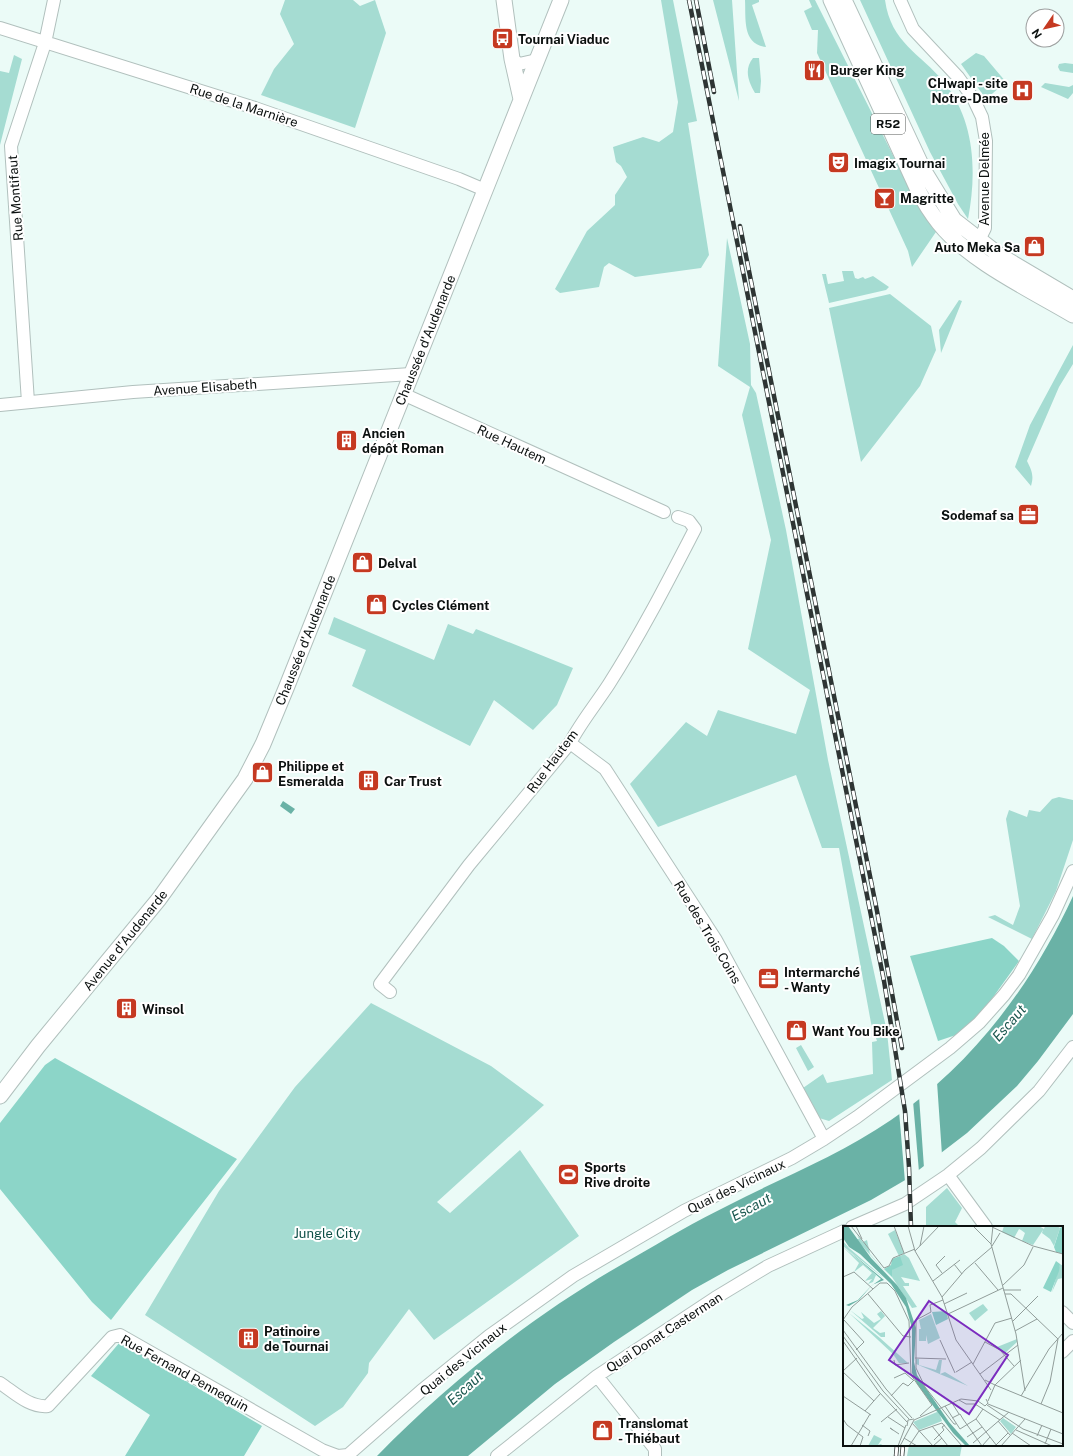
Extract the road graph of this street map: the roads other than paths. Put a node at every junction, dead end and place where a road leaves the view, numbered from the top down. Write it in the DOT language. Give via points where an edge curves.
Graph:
graph roads {
  1 [pos="54,0"];
  2 [pos="504,0"];
  3 [pos="561,0"];
  4 [pos="832,0"];
  5 [pos="844,0"];
  6 [pos="900,0"];
  7 [pos="0,28"];
  8 [pos="45,43"];
  9 [pos="512,60"];
  10 [pos="536,60"];
  11 [pos="521,99"];
  12 [pos="485,190"];
  13 [pos="979,240"];
  14 [pos="1073,300"];
  15 [pos="1073,315"];
  16 [pos="411,374"];
  17 [pos="403,394"];
  18 [pos="28,402"];
  19 [pos="0,405"];
  20 [pos="664,512"];
  21 [pos="678,517"];
  22 [pos="570,743"];
  23 [pos="245,779"];
  24 [pos="1073,871"];
  25 [pos="390,992"];
  26 [pos="1073,1047"];
  27 [pos="0,1096"];
  28 [pos="824,1139"];
  29 [pos="948,1175"];
  30 [pos="854,1226"];
  31 [pos="985,1226"];
  32 [pos="843,1231"];
  33 [pos="1063,1313"];
  34 [pos="1073,1323"];
  35 [pos="1073,1341"];
  36 [pos="1063,1351"];
  37 [pos="597,1376"];
  38 [pos="0,1383"];
  39 [pos="348,1455"];
  40 [pos="497,1456"];
  41 [pos="654,1456"];
  1 -- 8 [label="street, Rue Montifaut"];
  2 -- 9 [label="main road"];
  3 -- 10 [label="main road, Chaussée d'Audenarde"];
  4 -- 15 [label="main road, R52" via="918,190 940,224 971,254"];
  5 -- 13 [label="main road, R52" via="934,188 954,220"];
  6 -- 13 [label="street, Avenue Delmée" via="912,29 958,77 973,98 982,117 986,141 985,228"];
  7 -- 8 [label="street, Rue de la Marnière"];
  8 -- 12 [label="street, Rue de la Marnière" via="255,108"];
  8 -- 18 [label="street, Rue Montifaut" via="11,146"];
  9 -- 10 [label="street" via="519,64"];
  9 -- 11 [label="main road"];
  10 -- 11 [label="main road, Chaussée d'Audenarde"];
  11 -- 12 [label="main road, Chaussée d'Audenarde"];
  12 -- 16 [label="main road, Chaussée d'Audenarde"];
  13 -- 14 [label="main road, R52"];
  16 -- 17 [label="main road, Chaussée d'Audenarde"];
  16 -- 18 [label="street, Avenue Elisabeth" via="133,392"];
  17 -- 20 [label="street, Rue Hautem"];
  17 -- 23 [label="main road, Chaussée d'Audenarde" via="287,686"];
  18 -- 19 [label="street, Avenue Elisabeth"];
  21 -- 22 [label="street, Rue Hautem" via="689,521 695,529 613,678"];
  22 -- 25 [label="street, Rue Hautem" via="469,865 380,984"];
  22 -- 28 [label="street, Rue des Trois Coins" via="605,769 716,940"];
  23 -- 27 [label="main road, Avenue d'Audenarde" via="159,899"];
  24 -- 28 [label="street, Quai des Vicinaux" via="1054,915 1032,954 1004,995 979,1023 944,1052"];
  26 -- 29 [label="street" via="1039,1091 1008,1123"];
  28 -- 39 [label="street, Quai des Vicinaux" via="792,1158 684,1211 573,1276 490,1336"];
  29 -- 30 [label="street" via="905,1204"];
  29 -- 31 [label="street"];
  32 -- 37 [label="street, Quai Donat Casterman" via="768,1266"];
  33 -- 34 [label="street"];
  35 -- 36 [label="street"];
  37 -- 40 [label="street, Quai Donat Casterman"];
  37 -- 41 [label="street" via="655,1449"];
  38 -- 39 [label="street, Rue Fernand Pennequin" via="32,1405 48,1406 112,1337 120,1335 322,1450 338,1456"];
}
